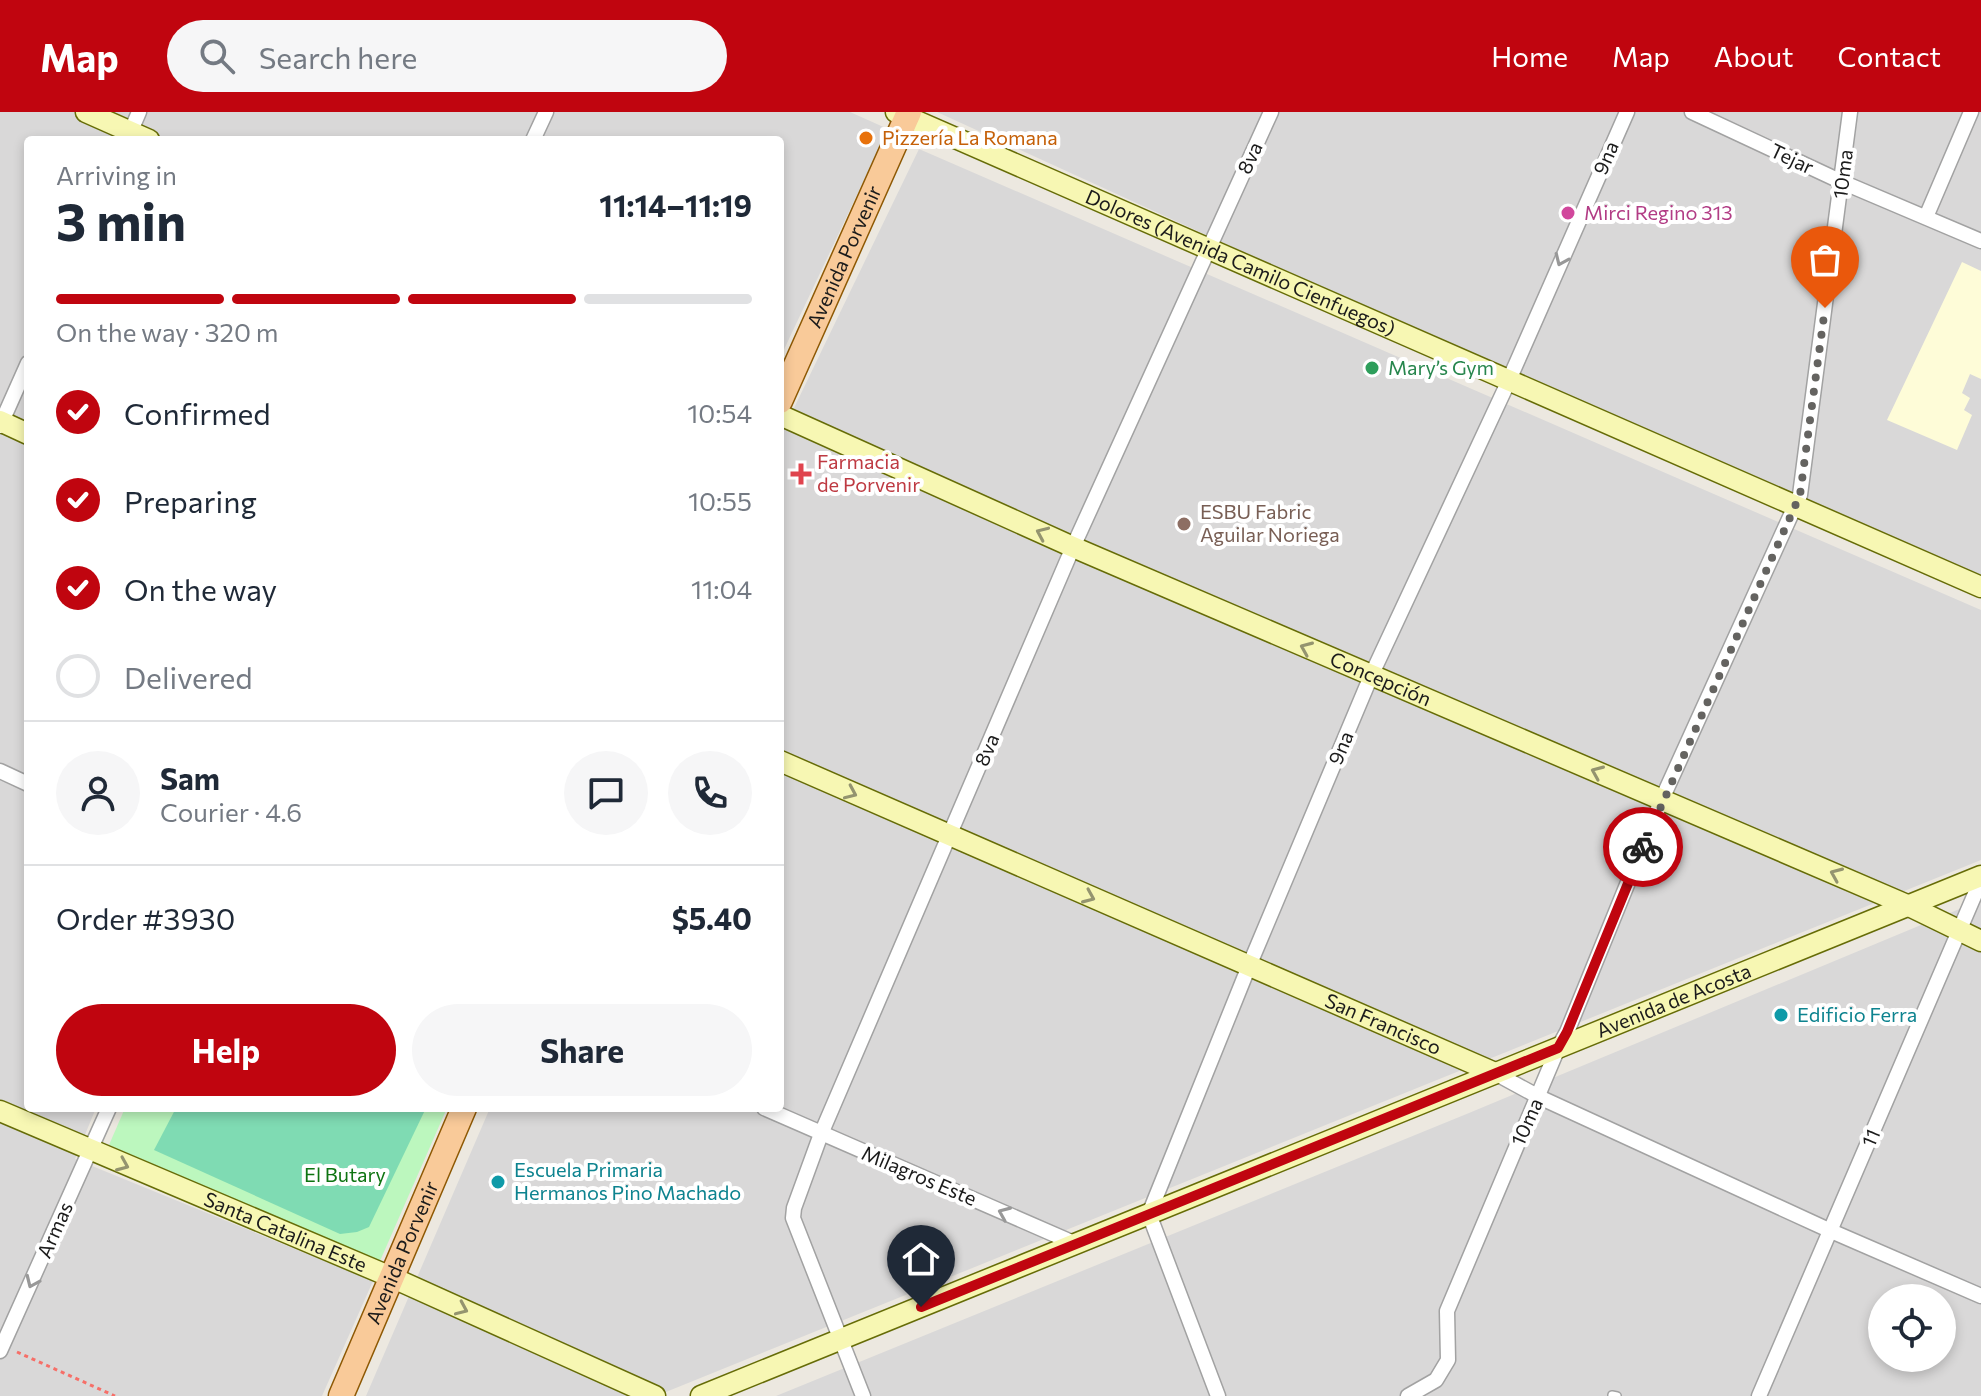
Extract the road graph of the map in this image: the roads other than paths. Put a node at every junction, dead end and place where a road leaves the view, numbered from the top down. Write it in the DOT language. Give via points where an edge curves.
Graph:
graph roads {
  1 [pos="86,112"];
  2 [pos="139,112"];
  3 [pos="546,112"];
  4 [pos="1271,112"];
  5 [pos="1627,112"];
  6 [pos="1692,112"];
  7 [pos="1850,112"];
  8 [pos="1971,112"];
  9 [pos="904,114"];
  10 [pos="133,136"];
  11 [pos="135,136"];
  12 [pos="535,136"];
  13 [pos="1842,182"];
  14 [pos="1926,217"];
  15 [pos="1981,241"];
  16 [pos="1208,249"];
  17 [pos="24,372"];
  18 [pos="1508,382"];
  19 [pos="784,392"];
  20 [pos="784,417"];
  21 [pos="1,423"];
  22 [pos="24,432"];
  23 [pos="1795,507"];
  24 [pos="1073,547"];
  25 [pos="1981,587"];
  26 [pos="1371,676"];
  27 [pos="784,763"];
  28 [pos="0,771"];
  29 [pos="24,782"];
  30 [pos="1662,799"];
  31 [pos="949,837"];
  32 [pos="1981,878"];
  33 [pos="1907,905"];
  34 [pos="1959,932"];
  35 [pos="1981,941"];
  36 [pos="1249,966"];
  37 [pos="1558,1048"];
  38 [pos="1495,1073"];
  39 [pos="1539,1097"];
  40 [pos="0,1111"];
  41 [pos="107,1112"];
  42 [pos="462,1112"];
  43 [pos="773,1112"];
  44 [pos="821,1134"];
  45 [pos="91,1151"];
  46 [pos="1149,1214"];
  47 [pos="1831,1231"];
  48 [pos="1076,1244"];
  49 [pos="391,1277"];
  50 [pos="1981,1296"];
  51 [pos="839,1340"];
  52 [pos="1,1349"];
  53 [pos="341,1396"];
  54 [pos="655,1396"];
  55 [pos="701,1396"];
  56 [pos="863,1396"];
  57 [pos="1218,1396"];
  58 [pos="1408,1396"];
  59 [pos="1759,1396"];
  1 -- 10 [label="street"];
  2 -- 11 [label="street"];
  3 -- 12 [label="street"];
  4 -- 16 [label="street, 8va"];
  5 -- 18 [label="street, 9na, one-way"];
  6 -- 13 [label="street, Tejar"];
  7 -- 13 [label="street, 10ma"];
  8 -- 14 [label="street"];
  9 -- 16 [label="street, Dolores (Avenida Camilo Cienfuegos)"];
  9 -- 19 [label="main road, Avenida Porvenir"];
  13 -- 14 [label="street, Tejar"];
  13 -- 23 [label="street, 10ma"];
  14 -- 15 [label="street, Tejar"];
  16 -- 18 [label="street, Dolores (Avenida Camilo Cienfuegos)"];
  16 -- 24 [label="street, 8va"];
  17 -- 21 [label="street"];
  18 -- 23 [label="street, Dolores (Avenida Camilo Cienfuegos)"];
  18 -- 26 [label="street, 9na"];
  24 -- 20 [label="street, Concepción, one-way"];
  21 -- 22 [label="street"];
  23 -- 25 [label="street, Dolores (Avenida Camilo Cienfuegos)"];
  23 -- 30 [label="street, 10ma"];
  26 -- 24 [label="street, Concepción, one-way"];
  24 -- 31 [label="street, 8va"];
  30 -- 26 [label="street, Concepción, one-way"];
  26 -- 36 [label="street, 9na"];
  27 -- 31 [label="street, San Francisco, one-way"];
  28 -- 29 [label="street"];
  33 -- 30 [label="street, Concepción, one-way"];
  30 -- 37 [label="street, 10ma"];
  31 -- 36 [label="street, San Francisco, one-way"];
  31 -- 44 [label="street, 8va"];
  32 -- 33 [label="street, Avenida de Acosta"];
  32 -- 34 [label="street, 11"];
  33 -- 34 [label="street, Concepción"];
  33 -- 37 [label="street, Avenida de Acosta"];
  34 -- 35 [label="street, Concepción"];
  34 -- 47 [label="street, 11"];
  36 -- 38 [label="street, San Francisco"];
  36 -- 46 [label="street, 9na"];
  37 -- 38 [label="street, Avenida de Acosta"];
  37 -- 39 [label="street, 10ma"];
  38 -- 39 [label="street, San Francisco"];
  38 -- 46 [label="street, Avenida de Acosta"];
  39 -- 47 [label="street, San Francisco"];
  39 -- 58 [label="street, 10ma" via="1447,1311 1448,1360 1436,1380"];
  40 -- 45 [label="street, Santa Catalina Este"];
  41 -- 45 [label="street, Armas"];
  42 -- 49 [label="main road, Avenida Porvenir"];
  43 -- 44 [label="street, Milagros Este"];
  48 -- 44 [label="street, Milagros Este, one-way"];
  44 -- 51 [label="street, 8va" via="793,1218"];
  45 -- 49 [label="street, Santa Catalina Este, one-way"];
  45 -- 52 [label="street, Armas, one-way"];
  46 -- 48 [label="street, Avenida de Acosta"];
  46 -- 57 [label="street"];
  47 -- 50 [label="street, San Francisco"];
  47 -- 59 [label="street, 11"];
  48 -- 51 [label="street, Avenida de Acosta"];
  49 -- 53 [label="main road, Avenida Porvenir"];
  49 -- 54 [label="street, Santa Catalina Este, one-way"];
  51 -- 55 [label="street, Avenida de Acosta"];
  51 -- 56 [label="street, 8va"];
}
